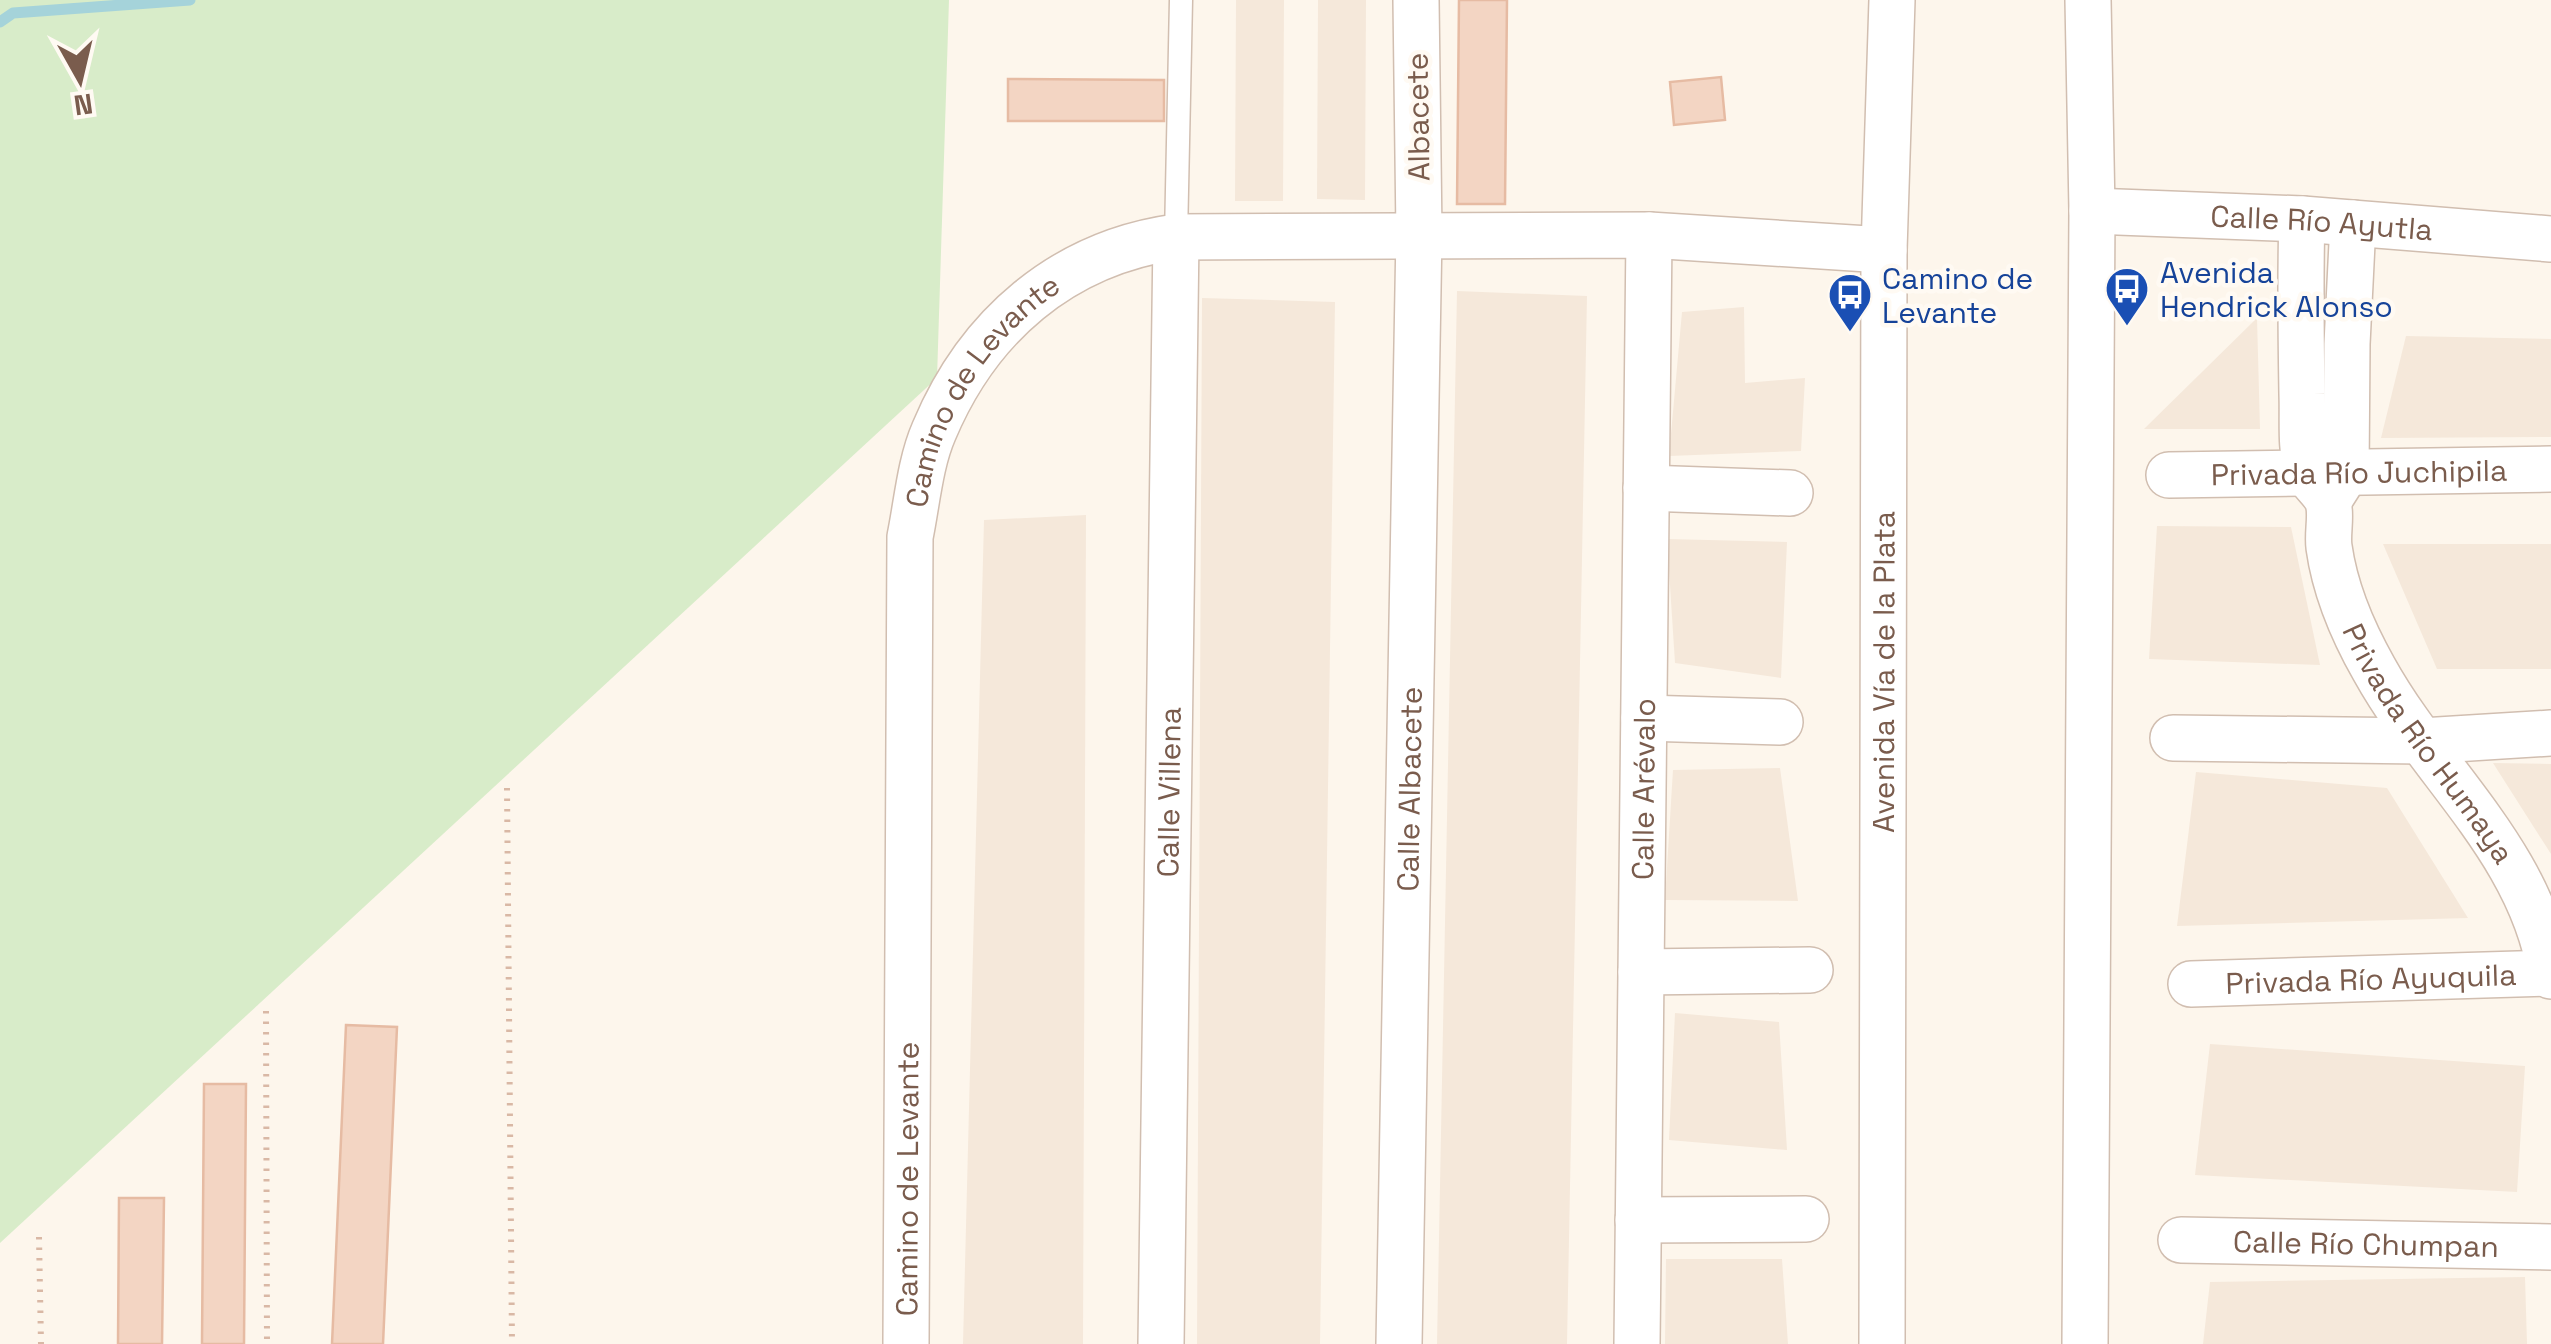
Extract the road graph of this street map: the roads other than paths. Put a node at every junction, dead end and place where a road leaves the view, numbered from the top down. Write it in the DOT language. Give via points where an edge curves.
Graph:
graph roads {
  1 [pos="1181,0"];
  2 [pos="1416,0"];
  3 [pos="1892,0"];
  4 [pos="2088,0"];
  5 [pos="2092,211"];
  6 [pos="2302,218"];
  7 [pos="2353,223"];
  8 [pos="1419,234"];
  9 [pos="1649,235"];
  10 [pos="1176,237"];
  11 [pos="2551,239"];
  12 [pos="1884,250"];
  13 [pos="2551,470"];
  14 [pos="2169,475"];
  15 [pos="2327,482"];
  16 [pos="1646,488"];
  17 [pos="1790,492"];
  18 [pos="1644,718"];
  19 [pos="1780,722"];
  20 [pos="2551,733"];
  21 [pos="2174,738"];
  22 [pos="2422,741"];
  23 [pos="1810,970"];
  24 [pos="1641,972"];
  25 [pos="2551,974"];
  26 [pos="2191,984"];
  27 [pos="1806,1218"];
  28 [pos="1638,1220"];
  29 [pos="2181,1240"];
  30 [pos="2551,1247"];
  31 [pos="906,1344"];
  32 [pos="1161,1344"];
  33 [pos="1399,1344"];
  34 [pos="1637,1344"];
  35 [pos="1882,1344"];
  36 [pos="2085,1344"];
  1 -- 10 [label="lane"];
  2 -- 8 [label="street, Albacete"];
  3 -- 12 [label="street, Avenida Vía de la Plata"];
  4 -- 5 [label="street"];
  5 -- 6 [label="street, Calle Río Ayutla"];
  5 -- 36 [label="street"];
  6 -- 7 [label="street, Calle Río Ayutla"];
  6 -- 15 [label="street, Privada Río Humaya" via="2303,439"];
  7 -- 11 [label="street, Calle Río Ayutla"];
  7 -- 15 [label="street, Privada Río Humaya" via="2346,344"];
  8 -- 9 [label="street, Camino de Levante"];
  8 -- 10 [label="street, Camino de Levante"];
  8 -- 33 [label="street, Calle Albacete"];
  9 -- 12 [label="street, Camino de Levante"];
  9 -- 16 [label="street, Calle Arévalo"];
  10 -- 31 [label="street, Camino de Levante" via="1138,242 1074,268 1014,312 967,364 932,434 910,537"];
  10 -- 32 [label="street, Calle Villena"];
  12 -- 35 [label="street, Avenida Vía de la Plata"];
  13 -- 15 [label="street, Privada Río Juchipila"];
  14 -- 15 [label="street, Privada Río Juchipila"];
  15 -- 22 [label="street, Privada Río Humaya" via="2329,547 2344,607 2374,669"];
  16 -- 17 [label="street"];
  16 -- 18 [label="street, Calle Arévalo"];
  18 -- 19 [label="street"];
  18 -- 24 [label="street, Calle Arévalo"];
  20 -- 22 [label="street"];
  21 -- 22 [label="street"];
  22 -- 25 [label="street, Privada Río Humaya" via="2511,864 2541,928"];
  23 -- 24 [label="street"];
  24 -- 28 [label="street, Calle Arévalo"];
  25 -- 26 [label="street, Privada Río Ayuquila"];
  27 -- 28 [label="street"];
  28 -- 34 [label="street, Calle Arévalo"];
  29 -- 30 [label="street, Calle Río Chumpan"];
}
